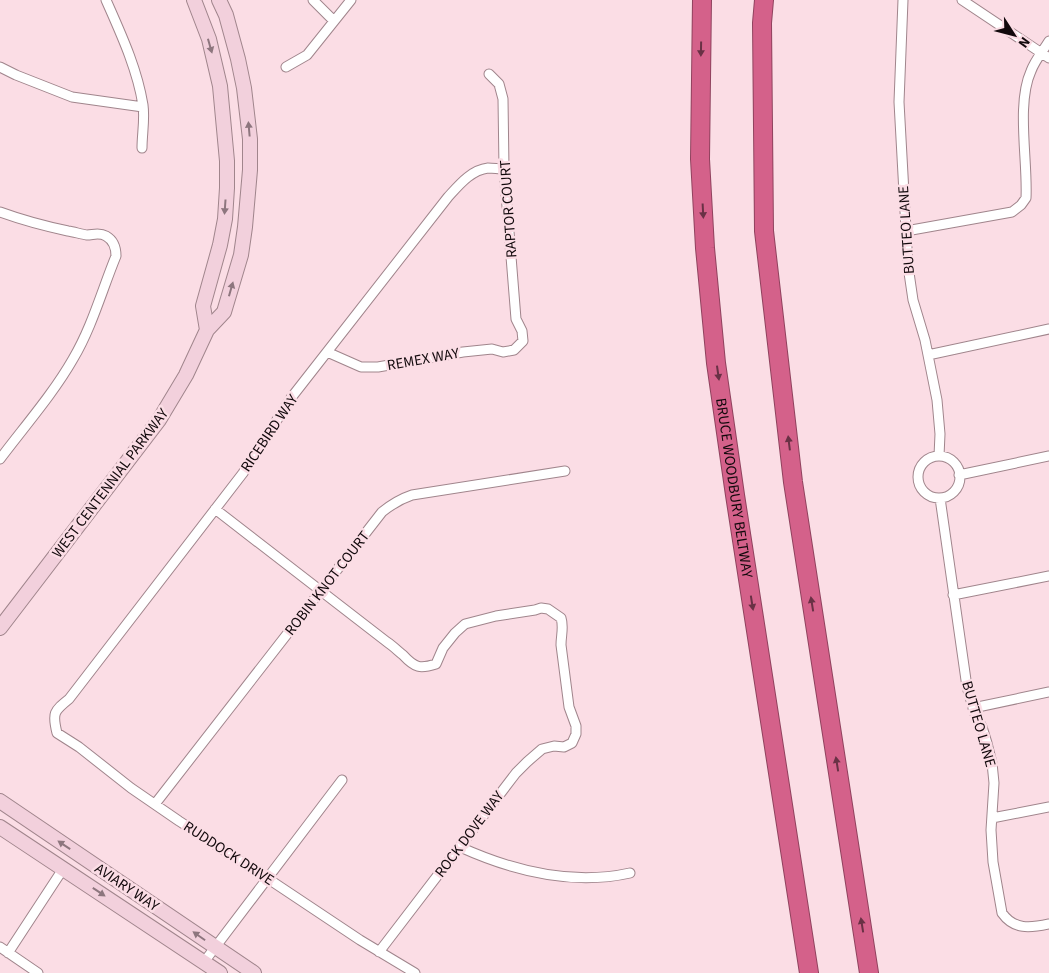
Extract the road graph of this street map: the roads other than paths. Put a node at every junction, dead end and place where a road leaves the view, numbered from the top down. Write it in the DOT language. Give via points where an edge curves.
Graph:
graph roads {
  1 [pos="106,0"];
  2 [pos="194,0"];
  3 [pos="220,0"];
  4 [pos="313,0"];
  5 [pos="351,0"];
  6 [pos="702,0"];
  7 [pos="764,0"];
  8 [pos="903,0"];
  9 [pos="962,0"];
  10 [pos="334,21"];
  11 [pos="1049,41"];
  12 [pos="1045,56"];
  13 [pos="0,67"];
  14 [pos="286,68"];
  15 [pos="488,74"];
  16 [pos="143,107"];
  17 [pos="142,148"];
  18 [pos="504,169"];
  19 [pos="0,212"];
  20 [pos="906,231"];
  21 [pos="207,330"];
  22 [pos="1049,330"];
  23 [pos="519,346"];
  24 [pos="327,352"];
  25 [pos="928,355"];
  26 [pos="939,456"];
  27 [pos="1049,456"];
  28 [pos="0,459"];
  29 [pos="564,471"];
  30 [pos="959,475"];
  31 [pos="940,498"];
  32 [pos="215,508"];
  33 [pos="1049,576"];
  34 [pos="321,591"];
  35 [pos="953,595"];
  36 [pos="0,628"];
  37 [pos="1049,692"];
  38 [pos="973,708"];
  39 [pos="54,723"];
  40 [pos="342,780"];
  41 [pos="0,801"];
  42 [pos="155,804"];
  43 [pos="1049,807"];
  44 [pos="992,818"];
  45 [pos="0,826"];
  46 [pos="460,847"];
  47 [pos="63,868"];
  48 [pos="630,872"];
  49 [pos="267,878"];
  50 [pos="138,894"];
  51 [pos="1049,924"];
  52 [pos="215,947"];
  53 [pos="4,950"];
  54 [pos="380,952"];
  55 [pos="204,962"];
  56 [pos="38,973"];
  57 [pos="220,973"];
  58 [pos="254,973"];
  59 [pos="415,973"];
  60 [pos="809,973"];
  61 [pos="870,973"];
  1 -- 16 [label="street" via="127,47"];
  2 -- 21 [label="main road, one-way" via="220,86 227,161 222,236 203,306"];
  21 -- 3 [label="main road, WEST CENTENNIAL PARKWAY, one-way" via="224,312 233,286 245,227 250,170 244,88"];
  4 -- 10 [label="street"];
  5 -- 10 [label="street"];
  6 -- 60 [label="highway, BRUCE WOODBURY BELTWAY, one-way" via="700,159 716,363"];
  61 -- 7 [label="highway, one-way" via="793,482 764,230"];
  8 -- 20 [label="street, BUTTEO LANE" via="899,102"];
  9 -- 12 [label="street"];
  10 -- 14 [label="street" via="307,55"];
  11 -- 12 [label="street"];
  12 -- 20 [label="street" via="1030,72 1026,85 1026,198 1012,212"];
  13 -- 16 [label="street" via="72,97"];
  15 -- 18 [label="street, RAPTOR COURT" via="498,84 503,99"];
  16 -- 17 [label="street"];
  18 -- 23 [label="street, RAPTOR COURT" via="516,320 523,341"];
  18 -- 24 [label="street, RICEBIRD WAY" via="478,170 463,180"];
  19 -- 28 [label="street" via="54,228 96,233 112,241 116,248 116,256 81,344 62,377"];
  20 -- 25 [label="street, BUTTEO LANE" via="910,286"];
  21 -- 36 [label="main road, WEST CENTENNIAL PARKWAY" via="186,375 159,420"];
  22 -- 25 [label="street"];
  23 -- 24 [label="street, REMEX WAY" via="504,352 492,349 463,352 378,367 361,367"];
  24 -- 32 [label="street, RICEBIRD WAY"];
  25 -- 26 [label="street, BUTTEO LANE" via="939,416"];
  26 -- 30 [label="street" via="953,462"];
  26 -- 31 [label="street" via="924,462 918,479 924,493"];
  27 -- 30 [label="street"];
  29 -- 34 [label="street, ROBIN KNOT COURT" via="401,498 382,512"];
  30 -- 31 [label="street" via="955,490"];
  31 -- 35 [label="street, BUTTEO LANE"];
  32 -- 34 [label="street"];
  32 -- 39 [label="street, RICEBIRD WAY" via="54,715"];
  33 -- 35 [label="street"];
  34 -- 42 [label="street, ROBIN KNOT COURT"];
  34 -- 46 [label="street, ROCK DOVE WAY" via="415,666 436,664 443,648 465,624 541,608 561,618 569,707 576,734 572,743 542,750 527,762"];
  35 -- 38 [label="street, BUTTEO LANE"];
  37 -- 38 [label="street"];
  38 -- 44 [label="street, BUTTEO LANE" via="992,763"];
  39 -- 42 [label="street, RUDDOCK DRIVE" via="57,733"];
  40 -- 49 [label="street"];
  50 -- 41 [label="main road, AVIARY WAY, one-way"];
  42 -- 49 [label="street, RUDDOCK DRIVE"];
  43 -- 44 [label="street"];
  44 -- 51 [label="street, BUTTEO LANE" via="993,862 1002,913 1013,924 1035,927"];
  45 -- 47 [label="main road, AVIARY WAY"];
  46 -- 48 [label="street" via="506,866 567,878 612,877"];
  46 -- 54 [label="street, ROCK DOVE WAY"];
  47 -- 50 [label="main road" via="67,863 79,865 112,885"];
  47 -- 53 [label="street"];
  47 -- 55 [label="main road, AVIARY WAY, one-way"];
  49 -- 52 [label="street"];
  49 -- 54 [label="street, RUDDOCK DRIVE"];
  52 -- 50 [label="main road, AVIARY WAY, one-way"];
  52 -- 55 [label="street"];
  52 -- 58 [label="main road, AVIARY WAY"];
  53 -- 56 [label="street"];
  54 -- 59 [label="street, RUDDOCK DRIVE"];
  55 -- 57 [label="main road, AVIARY WAY"];
}
